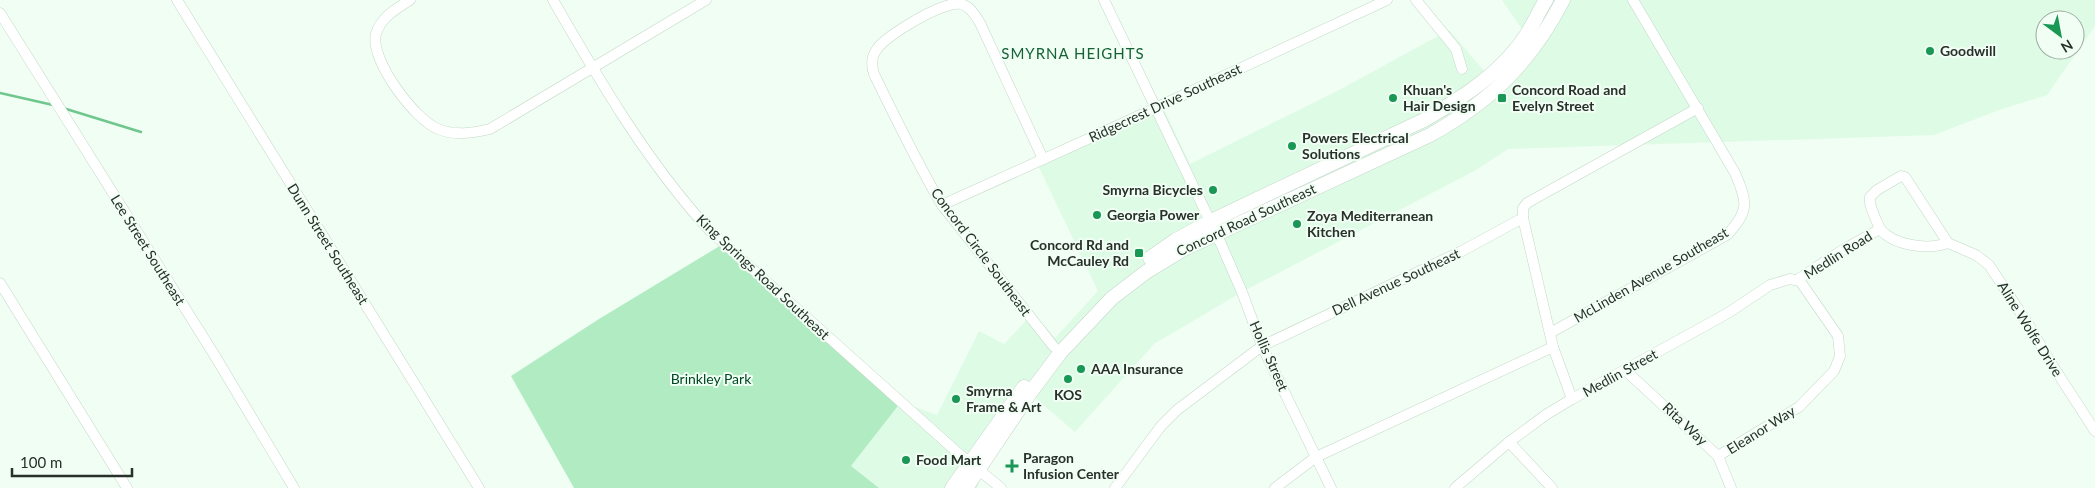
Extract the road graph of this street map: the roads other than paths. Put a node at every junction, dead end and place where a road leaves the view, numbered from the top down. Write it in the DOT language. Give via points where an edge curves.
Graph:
graph roads {
  1 [pos="177,0"];
  2 [pos="410,0"];
  3 [pos="553,0"];
  4 [pos="706,0"];
  5 [pos="1104,0"];
  6 [pos="1387,0"];
  7 [pos="1416,0"];
  8 [pos="1546,0"];
  9 [pos="1563,0"];
  10 [pos="1633,0"];
  11 [pos="0,14"];
  12 [pos="593,66"];
  13 [pos="1462,69"];
  14 [pos="1698,108"];
  15 [pos="1155,109"];
  16 [pos="1044,159"];
  17 [pos="942,205"];
  18 [pos="1523,218"];
  19 [pos="1209,222"];
  20 [pos="1880,230"];
  21 [pos="1216,235"];
  22 [pos="1948,243"];
  23 [pos="1797,280"];
  24 [pos="0,283"];
  25 [pos="1550,333"];
  26 [pos="1262,346"];
  27 [pos="1054,347"];
  28 [pos="1553,347"];
  29 [pos="1625,370"];
  30 [pos="1572,399"];
  31 [pos="2095,431"];
  32 [pos="1509,442"];
  33 [pos="1718,456"];
  34 [pos="1316,457"];
  35 [pos="974,466"];
  36 [pos="127,488"];
  37 [pos="294,488"];
  38 [pos="479,488"];
  39 [pos="952,488"];
  40 [pos="966,488"];
  41 [pos="1002,488"];
  42 [pos="1115,488"];
  43 [pos="1274,488"];
  44 [pos="1331,488"];
  45 [pos="1455,488"];
  46 [pos="1552,488"];
  47 [pos="1731,488"];
  1 -- 38 [label="street, Dunn Street Southeast"];
  2 -- 12 [label="street" via="392,11 381,23 376,36 377,51 406,102 420,118 437,129 454,134 490,129"];
  3 -- 12 [label="street, King Springs Road Southeast"];
  4 -- 12 [label="street"];
  5 -- 15 [label="street, Hollis Street"];
  6 -- 15 [label="street, Ridgecrest Drive Southeast"];
  7 -- 13 [label="street" via="1456,49"];
  8 -- 19 [label="main road, Concord Road Southeast" via="1518,45 1499,66 1457,101 1424,120"];
  9 -- 21 [label="main road, Concord Road Southeast" via="1543,36 1521,65 1470,111 1430,134"];
  10 -- 14 [label="street, McLinden Avenue Southeast"];
  11 -- 37 [label="street, Lee Street Southeast"];
  12 -- 35 [label="street, King Springs Road Southeast" via="662,173 710,231"];
  14 -- 18 [label="street" via="1527,203 1523,208"];
  14 -- 25 [label="street, McLinden Avenue Southeast" via="1742,188 1744,214 1726,236"];
  15 -- 16 [label="street, Ridgecrest Drive Southeast"];
  15 -- 19 [label="street, Hollis Street"];
  16 -- 17 [label="street, Ridgecrest Drive Southeast"];
  16 -- 17 [label="street, Concord Circle Southeast" via="974,13 963,4 945,6 882,42 872,58 872,67 911,150"];
  17 -- 27 [label="street, Concord Circle Southeast"];
  18 -- 25 [label="street"];
  18 -- 26 [label="street, Dell Avenue Southeast" via="1462,251"];
  19 -- 21 [label="street, Hollis Street"];
  19 -- 27 [label="main road, Concord Road Southeast" via="1160,251 1121,280"];
  20 -- 22 [label="street" via="1907,244 1939,246"];
  20 -- 22 [label="street" via="1869,203 1870,197 1896,178 1905,177"];
  20 -- 23 [label="street, Medlin Road" via="1844,248"];
  21 -- 26 [label="street, Hollis Street"];
  21 -- 35 [label="main road, Concord Road Southeast" via="1156,264 1112,298 1044,373"];
  22 -- 31 [label="street, Aline Wolfe Drive" via="1989,264"];
  23 -- 29 [label="street, Medlin Street" via="1770,285 1728,313"];
  23 -- 33 [label="street, Eleanor Way" via="1809,291 1838,336 1840,356 1834,371 1799,407"];
  24 -- 36 [label="street"];
  25 -- 28 [label="street"];
  26 -- 34 [label="street, Hollis Street"];
  26 -- 42 [label="street, Dell Avenue Southeast" via="1177,410 1161,426"];
  27 -- 35 [label="main road, Concord Road Southeast"];
  28 -- 30 [label="street"];
  28 -- 34 [label="street"];
  29 -- 30 [label="street, Medlin Street"];
  29 -- 33 [label="street, Rita Way"];
  30 -- 32 [label="street, Medlin Street"];
  32 -- 45 [label="street, Medlin Street"];
  32 -- 46 [label="street"];
  33 -- 47 [label="street, Rita Way"];
  34 -- 43 [label="street"];
  34 -- 44 [label="street, Hollis Street"];
  35 -- 39 [label="main road, Concord Road Southeast"];
  35 -- 40 [label="main road, Concord Road Southeast"];
  35 -- 41 [label="street, King Springs Road Southeast"];
}
